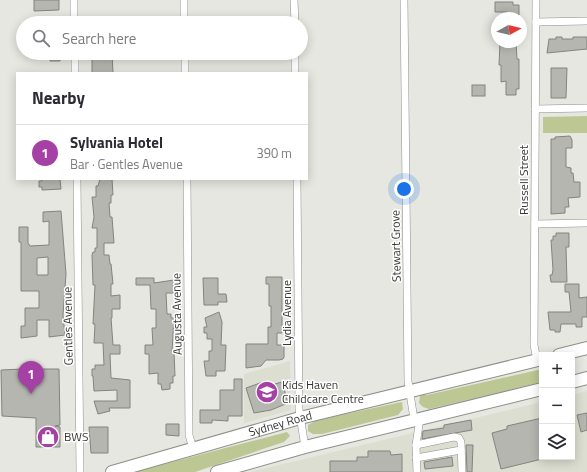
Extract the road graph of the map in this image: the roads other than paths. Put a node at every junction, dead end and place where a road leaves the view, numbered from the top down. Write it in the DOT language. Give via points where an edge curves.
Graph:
graph roads {
  1 [pos="74,0"];
  2 [pos="184,0"];
  3 [pos="294,0"];
  4 [pos="404,0"];
  5 [pos="536,0"];
  6 [pos="74,16"];
  7 [pos="184,16"];
  8 [pos="295,16"];
  9 [pos="587,21"];
  10 [pos="536,22"];
  11 [pos="75,60"];
  12 [pos="185,60"];
  13 [pos="295,60"];
  14 [pos="75,72"];
  15 [pos="185,72"];
  16 [pos="295,72"];
  17 [pos="587,108"];
  18 [pos="535,109"];
  19 [pos="77,180"];
  20 [pos="186,180"];
  21 [pos="297,180"];
  22 [pos="587,223"];
  23 [pos="535,224"];
  24 [pos="587,348"];
  25 [pos="571,352"];
  26 [pos="539,360"];
  27 [pos="587,378"];
  28 [pos="575,381"];
  29 [pos="539,390"];
  30 [pos="408,391"];
  31 [pos="300,418"];
  32 [pos="417,419"];
  33 [pos="416,445"];
  34 [pos="305,447"];
  35 [pos="193,449"];
  36 [pos="461,450"];
  37 [pos="416,458"];
  38 [pos="80,472"];
  39 [pos="112,472"];
  40 [pos="217,472"];
  41 [pos="416,472"];
  42 [pos="462,472"];
  1 -- 6 [label="street"];
  2 -- 7 [label="street"];
  3 -- 8 [label="street"];
  4 -- 30 [label="street, Stewart Grove"];
  5 -- 10 [label="street, Russell Street"];
  9 -- 10 [label="street"];
  10 -- 18 [label="street, Russell Street"];
  11 -- 14 [label="street"];
  12 -- 15 [label="street"];
  13 -- 16 [label="street"];
  17 -- 18 [label="street"];
  18 -- 23 [label="street, Russell Street"];
  19 -- 38 [label="street, Gentles Avenue"];
  20 -- 35 [label="street, Augusta Avenue" via="189,435"];
  21 -- 31 [label="street, Lydia Avenue"];
  22 -- 23 [label="street"];
  23 -- 26 [label="street, Russell Street" via="534,345"];
  24 -- 25 [label="highway"];
  26 -- 30 [label="highway, Sydney Road"];
  27 -- 28 [label="highway"];
  29 -- 32 [label="highway"];
  30 -- 31 [label="highway, Sydney Road"];
  30 -- 32 [label="street, Stewart Grove"];
  31 -- 34 [label="street, Lydia Avenue"];
  31 -- 35 [label="highway, Sydney Road"];
  32 -- 33 [label="street"];
  32 -- 34 [label="highway"];
  33 -- 36 [label="street" via="457,437"];
  33 -- 37 [label="street"];
  34 -- 40 [label="highway"];
  35 -- 39 [label="highway, Sydney Road"];
  36 -- 37 [label="street"];
  36 -- 42 [label="street"];
  37 -- 41 [label="street"];
}
